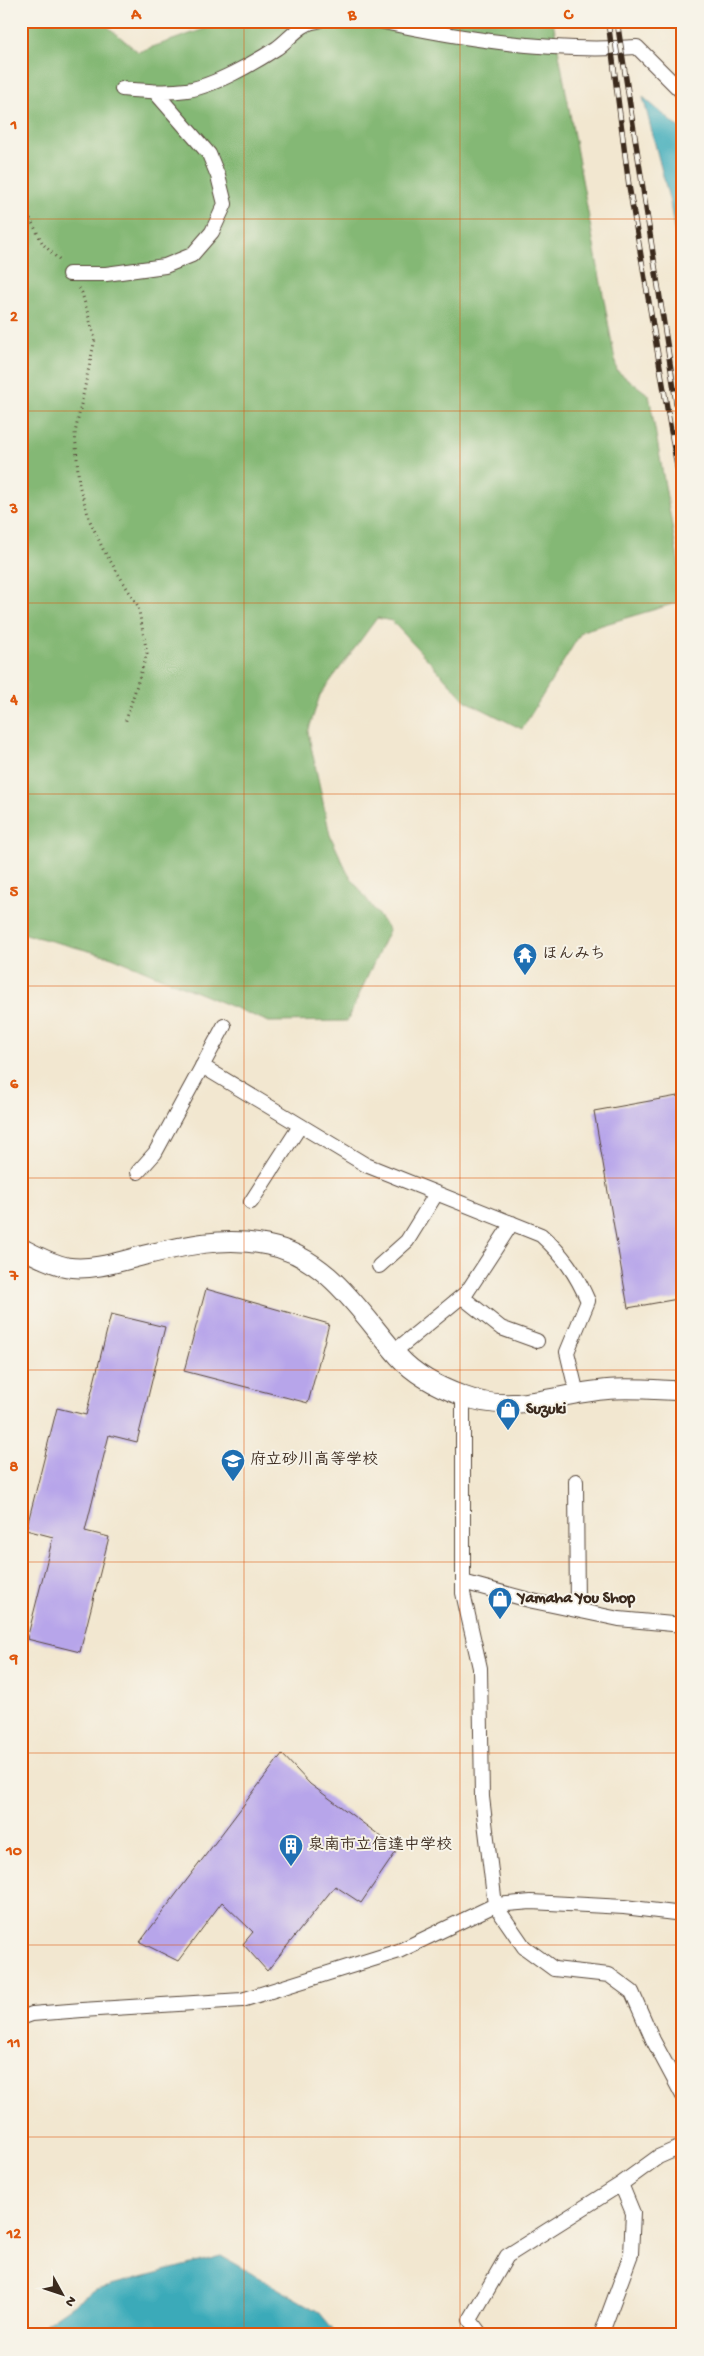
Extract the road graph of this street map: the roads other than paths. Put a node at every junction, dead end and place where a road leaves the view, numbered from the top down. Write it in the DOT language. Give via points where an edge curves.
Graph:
graph roads {
  1 [pos="318,21"];
  2 [pos="379,21"];
  3 [pos="122,89"];
  4 [pos="155,92"];
  5 [pos="683,93"];
  6 [pos="70,274"];
  7 [pos="224,1026"];
  8 [pos="202,1066"];
  9 [pos="300,1126"];
  10 [pos="138,1172"];
  11 [pos="436,1194"];
  12 [pos="251,1202"];
  13 [pos="512,1223"];
  14 [pos="21,1248"];
  15 [pos="379,1266"];
  16 [pos="462,1297"];
  17 [pos="537,1341"];
  18 [pos="395,1351"];
  19 [pos="683,1390"];
  20 [pos="577,1394"];
  21 [pos="463,1396"];
  22 [pos="576,1481"];
  23 [pos="463,1582"];
  24 [pos="577,1610"];
  25 [pos="683,1625"];
  26 [pos="495,1905"];
  27 [pos="683,1914"];
  28 [pos="21,2018"];
  29 [pos="683,2096"];
  30 [pos="683,2146"];
  31 [pos="621,2184"];
  32 [pos="481,2335"];
  33 [pos="601,2335"];
  1 -- 4 [label="street" via="309,22 279,47 240,71 189,90"];
  2 -- 5 [label="street" via="532,46 638,47"];
  3 -- 4 [label="street"];
  4 -- 6 [label="street" via="209,154 218,176 225,204 212,232 192,255 165,266 106,274"];
  7 -- 8 [label="street"];
  8 -- 9 [label="street"];
  8 -- 10 [label="street" via="155,1153"];
  9 -- 11 [label="street" via="366,1165"];
  9 -- 12 [label="street"];
  11 -- 13 [label="street"];
  11 -- 15 [label="street" via="407,1241"];
  13 -- 16 [label="street"];
  13 -- 20 [label="street" via="541,1235 564,1256 582,1285 588,1301 567,1352"];
  14 -- 18 [label="street" via="67,1267 115,1264 205,1242 238,1241 284,1249 321,1270 356,1304"];
  16 -- 17 [label="street" via="501,1328"];
  16 -- 18 [label="street"];
  18 -- 21 [label="street" via="436,1385"];
  19 -- 20 [label="street" via="614,1389"];
  20 -- 21 [label="street" via="519,1404 488,1404"];
  21 -- 23 [label="street"];
  22 -- 24 [label="street"];
  23 -- 24 [label="street"];
  23 -- 26 [label="street" via="480,1668 482,1797"];
  24 -- 25 [label="street" via="619,1619"];
  26 -- 27 [label="street" via="531,1902"];
  26 -- 28 [label="street" via="399,1951 242,2000 32,2014"];
  26 -- 29 [label="street" via="524,1947 554,1969 609,1975 632,1992"];
  30 -- 31 [label="street" via="658,2157"];
  31 -- 32 [label="street" via="507,2256 470,2320"];
  31 -- 33 [label="street" via="633,2213 631,2254"];
}
